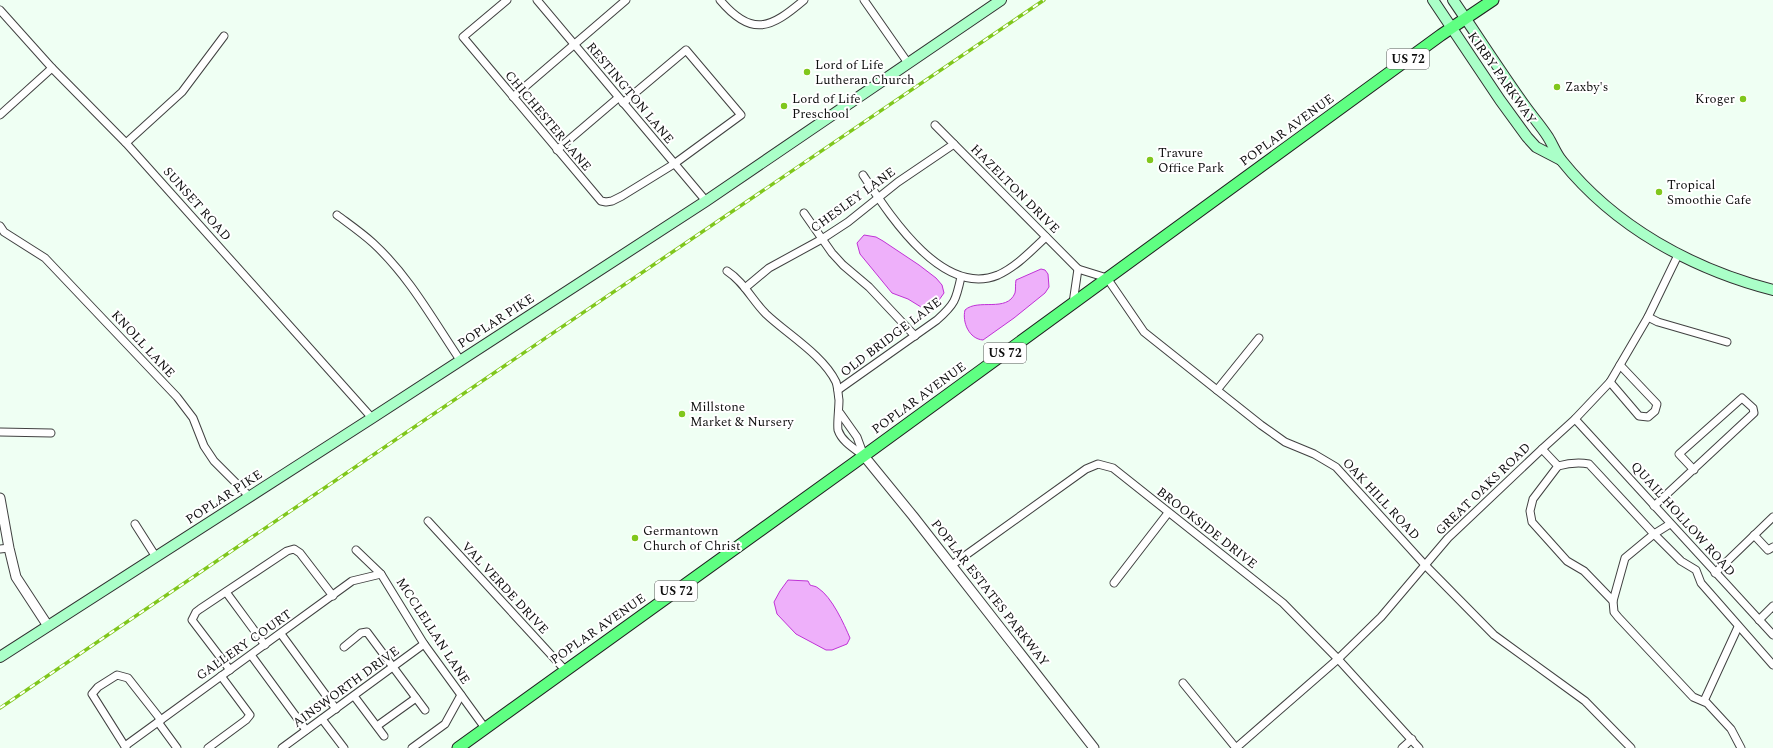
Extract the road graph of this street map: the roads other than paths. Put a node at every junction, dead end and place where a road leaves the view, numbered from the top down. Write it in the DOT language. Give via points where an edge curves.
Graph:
graph roads {
  1 [pos="507,0"];
  2 [pos="537,0"];
  3 [pos="626,0"];
  4 [pos="720,0"];
  5 [pos="804,0"];
  6 [pos="864,0"];
  7 [pos="1001,0"];
  8 [pos="1433,0"];
  9 [pos="1453,0"];
  10 [pos="1493,0"];
  11 [pos="0,10"];
  12 [pos="1466,18"];
  13 [pos="1451,28"];
  14 [pos="224,36"];
  15 [pos="574,45"];
  16 [pos="908,63"];
  17 [pos="52,68"];
  18 [pos="513,97"];
  19 [pos="621,100"];
  20 [pos="0,115"];
  21 [pos="935,125"];
  22 [pos="126,143"];
  23 [pos="954,144"];
  24 [pos="557,150"];
  25 [pos="1561,160"];
  26 [pos="674,164"];
  27 [pos="863,175"];
  28 [pos="879,199"];
  29 [pos="706,201"];
  30 [pos="804,213"];
  31 [pos="337,215"];
  32 [pos="0,226"];
  33 [pos="1046,237"];
  34 [pos="822,239"];
  35 [pos="1678,255"];
  36 [pos="1078,269"];
  37 [pos="727,271"];
  38 [pos="961,277"];
  39 [pos="1107,278"];
  40 [pos="745,288"];
  41 [pos="1773,290"];
  42 [pos="1073,303"];
  43 [pos="1648,317"];
  44 [pos="915,336"];
  45 [pos="1258,338"];
  46 [pos="1726,342"];
  47 [pos="460,360"];
  48 [pos="1620,365"];
  49 [pos="1610,382"];
  50 [pos="838,390"];
  51 [pos="1217,390"];
  52 [pos="840,411"];
  53 [pos="372,418"];
  54 [pos="1575,420"];
  55 [pos="0,432"];
  56 [pos="51,433"];
  57 [pos="1542,449"];
  58 [pos="864,456"];
  59 [pos="1558,466"];
  60 [pos="1694,470"];
  61 [pos="249,496"];
  62 [pos="0,498"];
  63 [pos="1654,506"];
  64 [pos="1168,513"];
  65 [pos="1773,517"];
  66 [pos="428,521"];
  67 [pos="135,524"];
  68 [pos="1670,524"];
  69 [pos="1654,534"];
  70 [pos="1754,535"];
  71 [pos="1773,547"];
  72 [pos="4,549"];
  73 [pos="356,550"];
  74 [pos="156,557"];
  75 [pos="1425,564"];
  76 [pos="952,565"];
  77 [pos="1715,573"];
  78 [pos="381,574"];
  79 [pos="1114,583"];
  80 [pos="226,592"];
  81 [pos="333,596"];
  82 [pos="1613,601"];
  83 [pos="1773,606"];
  84 [pos="1759,620"];
  85 [pos="48,626"];
  86 [pos="1738,627"];
  87 [pos="281,634"];
  88 [pos="1773,635"];
  89 [pos="424,644"];
  90 [pos="265,645"];
  91 [pos="344,647"];
  92 [pos="251,655"];
  93 [pos="0,657"];
  94 [pos="1338,659"];
  95 [pos="1773,665"];
  96 [pos="394,667"];
  97 [pos="230,670"];
  98 [pos="565,670"];
  99 [pos="221,676"];
  100 [pos="1183,683"];
  101 [pos="461,695"];
  102 [pos="354,696"];
  103 [pos="416,698"];
  104 [pos="1704,700"];
  105 [pos="336,709"];
  106 [pos="425,710"];
  107 [pos="322,719"];
  108 [pos="159,721"];
  109 [pos="377,726"];
  110 [pos="486,728"];
  111 [pos="306,730"];
  112 [pos="384,736"];
  113 [pos="1412,738"];
  114 [pos="125,747"];
  115 [pos="177,748"];
  116 [pos="208,748"];
  117 [pos="282,748"];
  118 [pos="344,748"];
  119 [pos="412,748"];
  120 [pos="458,748"];
  121 [pos="1094,748"];
  122 [pos="1236,748"];
  123 [pos="1402,748"];
  124 [pos="1419,748"];
  125 [pos="1631,748"];
  126 [pos="1741,748"];
  1 -- 18 [label="street, CHICHESTER LANE" via="463,37"];
  2 -- 15 [label="street, RESTINGTON LANE"];
  3 -- 15 [label="street"];
  4 -- 5 [label="street" via="739,19 760,25 778,20"];
  6 -- 16 [label="street"];
  7 -- 16 [label="main road, POPLAR PIKE"];
  8 -- 13 [label="main road, KIRBY PARKWAY"];
  9 -- 12 [label="main road, KIRBY PARKWAY"];
  10 -- 12 [label="main road, POPLAR AVENUE / US 72"];
  11 -- 17 [label="street, SUNSET ROAD"];
  12 -- 13 [label="main road, POPLAR AVENUE / US 72"];
  12 -- 25 [label="main road, KIRBY PARKWAY" via="1549,138"];
  13 -- 25 [label="main road, KIRBY PARKWAY" via="1527,137 1536,147"];
  13 -- 39 [label="main road, POPLAR AVENUE / US 72"];
  14 -- 22 [label="street" via="182,92"];
  15 -- 18 [label="street"];
  15 -- 19 [label="street, RESTINGTON LANE"];
  16 -- 29 [label="main road, POPLAR PIKE"];
  17 -- 20 [label="street"];
  17 -- 22 [label="street, SUNSET ROAD"];
  18 -- 24 [label="street, CHICHESTER LANE"];
  19 -- 24 [label="street"];
  19 -- 26 [label="street, RESTINGTON LANE"];
  19 -- 26 [label="street" via="686,50 741,115"];
  21 -- 23 [label="street, HAZELTON DRIVE"];
  22 -- 53 [label="street, SUNSET ROAD"];
  23 -- 28 [label="street, CHESLEY LANE" via="898,182"];
  23 -- 33 [label="street, HAZELTON DRIVE"];
  24 -- 26 [label="street, CHICHESTER LANE" via="601,201 606,202 622,196"];
  25 -- 35 [label="main road, KIRBY PARKWAY" via="1589,191 1613,212"];
  26 -- 29 [label="street, RESTINGTON LANE"];
  27 -- 28 [label="street"];
  28 -- 34 [label="street, CHESLEY LANE"];
  28 -- 38 [label="street" via="912,240 944,269"];
  29 -- 47 [label="main road, POPLAR PIKE"];
  30 -- 34 [label="street"];
  31 -- 47 [label="street" via="373,243 394,265"];
  32 -- 61 [label="street, KNOLL LANE" via="4,232 45,258 177,397 193,418 204,446 214,461"];
  33 -- 36 [label="street, HAZELTON DRIVE"];
  33 -- 38 [label="street" via="998,275 983,279"];
  34 -- 40 [label="street, CHESLEY LANE" via="769,268"];
  34 -- 44 [label="street" via="843,265 869,287"];
  35 -- 41 [label="main road, KIRBY PARKWAY" via="1725,275"];
  35 -- 43 [label="street, GREAT OAKS ROAD"];
  36 -- 39 [label="street, HAZELTON DRIVE"];
  36 -- 42 [label="street"];
  37 -- 40 [label="street" via="737,277"];
  38 -- 44 [label="street, OLD BRIDGE LANE" via="951,308"];
  39 -- 42 [label="main road, POPLAR AVENUE / US 72"];
  39 -- 51 [label="street, OAK HILL ROAD" via="1144,332"];
  40 -- 50 [label="street" via="766,314 806,346 832,377"];
  42 -- 58 [label="main road, POPLAR AVENUE / US 72"];
  43 -- 46 [label="street"];
  43 -- 48 [label="street, GREAT OAKS ROAD"];
  44 -- 50 [label="street, OLD BRIDGE LANE"];
  45 -- 51 [label="street"];
  47 -- 53 [label="main road, POPLAR PIKE"];
  48 -- 49 [label="street, GREAT OAKS ROAD"];
  48 -- 49 [label="street" via="1657,404 1655,411 1648,417 1639,416"];
  49 -- 54 [label="street, GREAT OAKS ROAD"];
  50 -- 52 [label="street"];
  51 -- 75 [label="street, OAK HILL ROAD" via="1285,442 1336,467"];
  52 -- 58 [label="street" via="857,437"];
  52 -- 58 [label="street" via="838,430 848,444"];
  53 -- 61 [label="main road, POPLAR PIKE"];
  54 -- 57 [label="street, GREAT OAKS ROAD"];
  54 -- 63 [label="street, QUAIL HOLLOW ROAD"];
  55 -- 56 [label="street"];
  57 -- 59 [label="street"];
  57 -- 75 [label="street, GREAT OAKS ROAD" via="1448,538"];
  58 -- 76 [label="street, POPLAR ESTATES PARKWAY"];
  58 -- 98 [label="main road, POPLAR AVENUE / US 72"];
  59 -- 69 [label="street" via="1581,462 1589,464"];
  59 -- 82 [label="street" via="1533,499 1530,511 1532,522 1567,561 1584,571"];
  60 -- 60 [label="street" via="1754,413 1754,408 1742,398 1679,454"];
  60 -- 63 [label="street"];
  61 -- 74 [label="main road, POPLAR PIKE"];
  62 -- 72 [label="street"];
  63 -- 68 [label="street, QUAIL HOLLOW ROAD"];
  64 -- 76 [label="street, BROOKSIDE DRIVE" via="1112,468 1098,464 1086,469"];
  64 -- 79 [label="street"];
  64 -- 94 [label="street, BROOKSIDE DRIVE" via="1283,603"];
  65 -- 70 [label="street"];
  66 -- 98 [label="street, VAL VERDE DRIVE"];
  67 -- 74 [label="street"];
  68 -- 69 [label="street"];
  68 -- 77 [label="street, QUAIL HOLLOW ROAD"];
  69 -- 82 [label="street" via="1625,558"];
  69 -- 86 [label="street" via="1681,561 1696,570 1701,583"];
  70 -- 71 [label="street" via="1768,550"];
  70 -- 77 [label="street"];
  72 -- 85 [label="street" via="16,577"];
  73 -- 78 [label="street, MCCLELLAN LANE"];
  74 -- 85 [label="main road, POPLAR PIKE"];
  75 -- 94 [label="street, GREAT OAKS ROAD" via="1381,617"];
  75 -- 125 [label="street, OAK HILL ROAD" via="1494,635 1585,701"];
  76 -- 121 [label="street, POPLAR ESTATES PARKWAY"];
  77 -- 84 [label="street, QUAIL HOLLOW ROAD"];
  78 -- 81 [label="street, GALLERY COURT" via="352,581"];
  78 -- 89 [label="street, MCCLELLAN LANE"];
  80 -- 81 [label="street" via="294,548"];
  80 -- 90 [label="street"];
  80 -- 97 [label="street" via="196,612 192,620"];
  81 -- 87 [label="street, GALLERY COURT"];
  82 -- 104 [label="street" via="1614,612 1618,617 1693,697"];
  83 -- 84 [label="street"];
  84 -- 88 [label="street, QUAIL HOLLOW ROAD"];
  85 -- 93 [label="main road, POPLAR PIKE"];
  86 -- 95 [label="street"];
  86 -- 104 [label="street"];
  87 -- 90 [label="street, GALLERY COURT"];
  87 -- 105 [label="street"];
  89 -- 96 [label="street, AINSWORTH DRIVE"];
  89 -- 101 [label="street, MCCLELLAN LANE"];
  90 -- 92 [label="street, GALLERY COURT"];
  91 -- 96 [label="street" via="361,633 367,632"];
  92 -- 97 [label="street, GALLERY COURT"];
  92 -- 111 [label="street"];
  94 -- 113 [label="street, BROOKSIDE DRIVE"];
  94 -- 122 [label="street, GREAT OAKS ROAD"];
  96 -- 102 [label="street, AINSWORTH DRIVE"];
  96 -- 103 [label="street"];
  97 -- 99 [label="street, GALLERY COURT"];
  98 -- 110 [label="main road, POPLAR AVENUE / US 72"];
  99 -- 108 [label="street, GALLERY COURT"];
  99 -- 116 [label="street" via="250,715"];
  100 -- 122 [label="street"];
  101 -- 110 [label="street, MCCLELLAN LANE"];
  101 -- 119 [label="street" via="446,724"];
  102 -- 105 [label="street, AINSWORTH DRIVE"];
  102 -- 109 [label="street"];
  103 -- 106 [label="street"];
  103 -- 109 [label="street"];
  104 -- 126 [label="street" via="1731,729"];
  105 -- 107 [label="street, AINSWORTH DRIVE"];
  107 -- 111 [label="street, AINSWORTH DRIVE"];
  107 -- 118 [label="street"];
  108 -- 114 [label="street, GALLERY COURT"];
  108 -- 114 [label="street" via="128,678 117,675 98,687 92,694"];
  108 -- 115 [label="street"];
  109 -- 112 [label="street"];
  110 -- 120 [label="main road, POPLAR AVENUE / US 72"];
  111 -- 117 [label="street, AINSWORTH DRIVE"];
  113 -- 123 [label="street"];
  113 -- 124 [label="street, BROOKSIDE DRIVE"];
}
